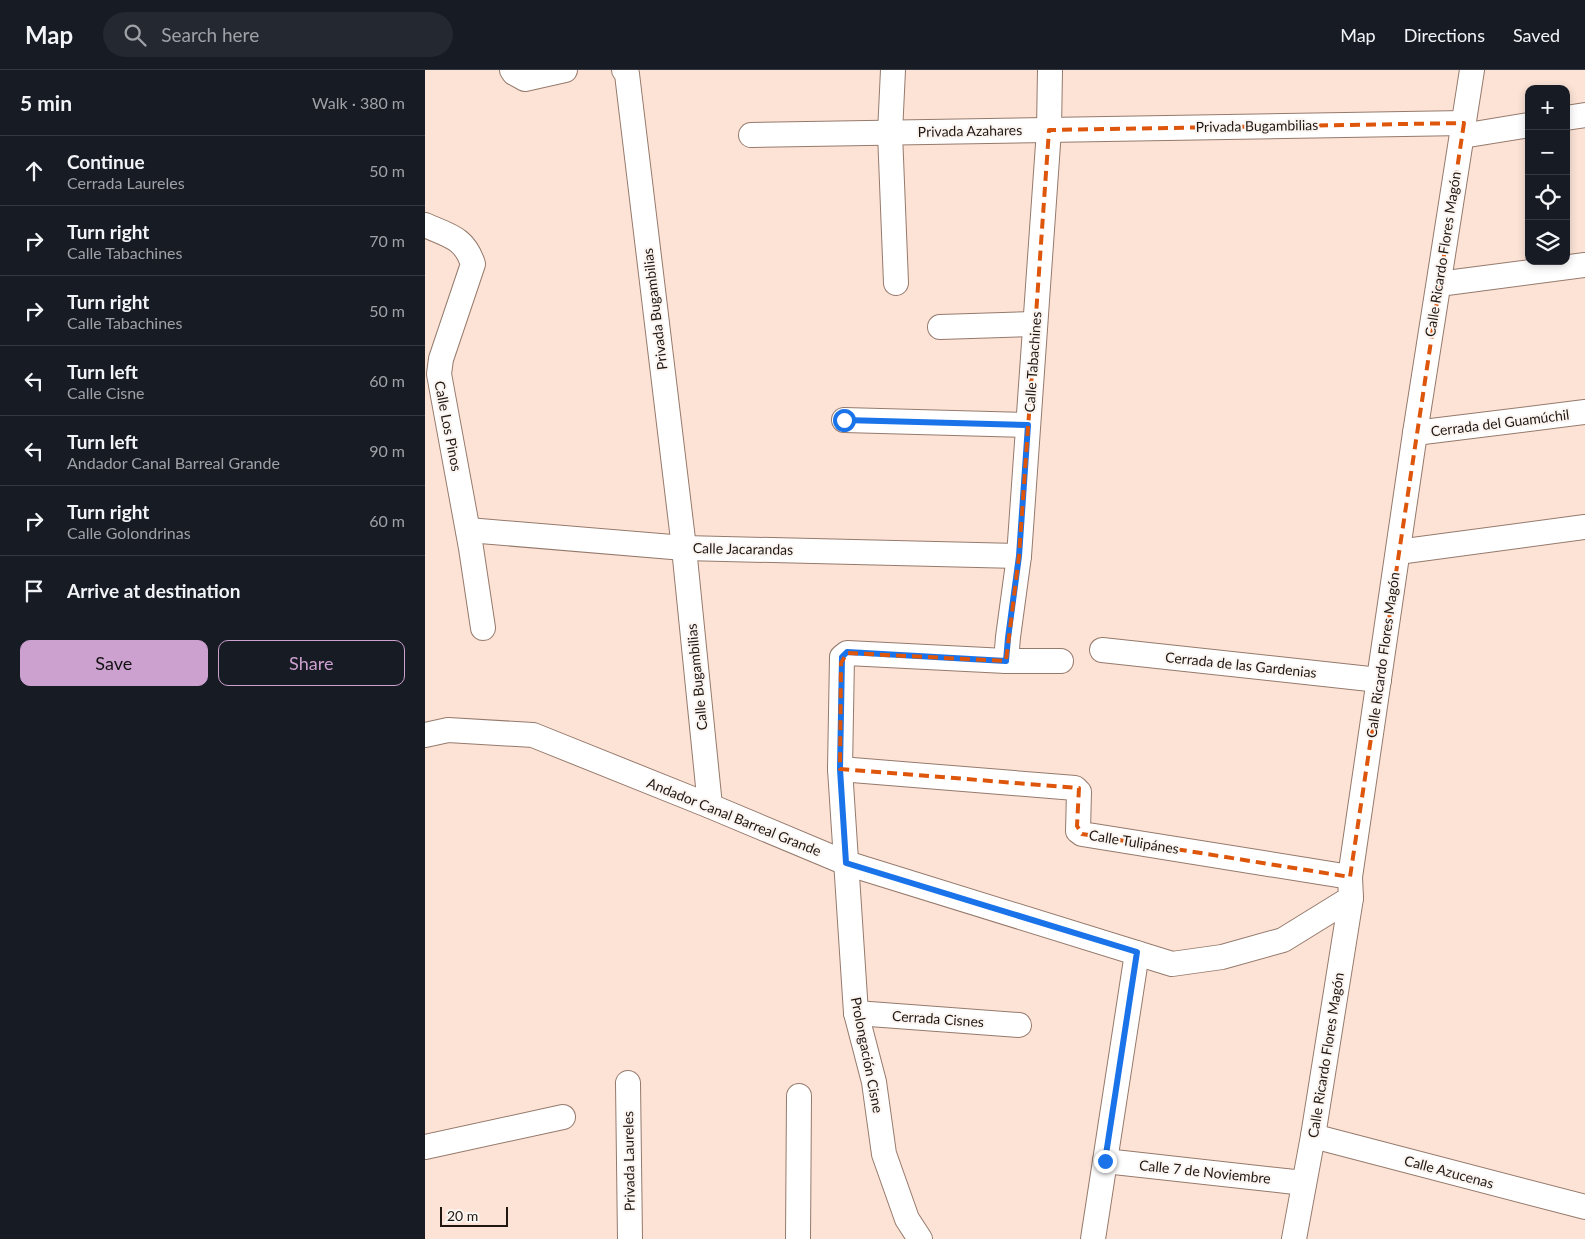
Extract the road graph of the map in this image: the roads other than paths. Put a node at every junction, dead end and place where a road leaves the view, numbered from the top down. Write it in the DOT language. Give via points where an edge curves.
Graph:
graph roads {
  1 [pos="512,70"];
  2 [pos="565,70"];
  3 [pos="624,70"];
  4 [pos="893,70"];
  5 [pos="1050,70"];
  6 [pos="1472,70"];
  7 [pos="1585,115"];
  8 [pos="1570,117"];
  9 [pos="1525,125"];
  10 [pos="1049,130"];
  11 [pos="1463,130"];
  12 [pos="890,133"];
  13 [pos="751,135"];
  14 [pos="425,225"];
  15 [pos="1585,265"];
  16 [pos="896,283"];
  17 [pos="1439,284"];
  18 [pos="1035,324"];
  19 [pos="940,327"];
  20 [pos="1585,412"];
  21 [pos="844,420"];
  22 [pos="1028,425"];
  23 [pos="1415,433"];
  24 [pos="1585,527"];
  25 [pos="468,530"];
  26 [pos="684,548"];
  27 [pos="1398,552"];
  28 [pos="1019,556"];
  29 [pos="483,628"];
  30 [pos="1102,650"];
  31 [pos="1006,661"];
  32 [pos="1061,661"];
  33 [pos="1379,680"];
  34 [pos="425,735"];
  35 [pos="840,769"];
  36 [pos="710,806"];
  37 [pos="846,863"];
  38 [pos="1351,887"];
  39 [pos="1137,952"];
  40 [pos="856,1013"];
  41 [pos="1019,1025"];
  42 [pos="628,1084"];
  43 [pos="799,1096"];
  44 [pos="563,1117"];
  45 [pos="1313,1136"];
  46 [pos="425,1147"];
  47 [pos="1105,1161"];
  48 [pos="1304,1183"];
  49 [pos="1585,1207"];
  50 [pos="629,1239"];
  51 [pos="797,1239"];
  52 [pos="919,1239"];
  53 [pos="1093,1239"];
  54 [pos="1294,1239"];
  1 -- 2 [label="street" via="525,79"];
  3 -- 26 [label="street, Privada Bugambilias"];
  4 -- 12 [label="street"];
  5 -- 10 [label="street, Calle Tabachines"];
  6 -- 11 [label="street, Calle Ricardo Flores Magón"];
  7 -- 8 [label="street"];
  9 -- 11 [label="street"];
  10 -- 11 [label="street, Privada Bugambilias"];
  10 -- 12 [label="street, Privada Azahares"];
  10 -- 18 [label="street, Calle Tabachines"];
  11 -- 17 [label="street, Calle Ricardo Flores Magón"];
  12 -- 13 [label="street, Privada Azahares"];
  12 -- 16 [label="street"];
  14 -- 25 [label="street, Calle Los Pinos" via="459,240 469,251 473,264 441,359 439,374"];
  15 -- 17 [label="street"];
  17 -- 23 [label="street, Calle Ricardo Flores Magón"];
  18 -- 19 [label="street"];
  18 -- 22 [label="street, Calle Tabachines"];
  20 -- 23 [label="street, Cerrada del Guamúchil"];
  21 -- 22 [label="street"];
  22 -- 28 [label="street, Calle Tabachines"];
  23 -- 27 [label="street, Calle Ricardo Flores Magón"];
  24 -- 27 [label="street"];
  25 -- 26 [label="street, Calle Jacarandas"];
  25 -- 29 [label="street, Calle Los Pinos"];
  26 -- 28 [label="street, Calle Jacarandas"];
  26 -- 36 [label="street, Calle Bugambilias"];
  27 -- 33 [label="street, Calle Ricardo Flores Magón"];
  28 -- 31 [label="street, Calle Tabachines"];
  30 -- 33 [label="street, Cerrada de las Gardenias"];
  31 -- 32 [label="street"];
  31 -- 35 [label="street, Prolongación Cisne" via="847,652 841,663"];
  33 -- 38 [label="street, Calle Ricardo Flores Magón"];
  34 -- 36 [label="street, Andador Canal Barreal Grande" via="448,730 533,735"];
  35 -- 37 [label="street, Prolongación Cisne"];
  35 -- 38 [label="street, Calle Tulipánes" via="1075,788 1079,792 1078,831 1082,834"];
  36 -- 37 [label="street, Andador Canal Barreal Grande"];
  37 -- 39 [label="street, Andador Canal Barreal Grande"];
  37 -- 40 [label="street, Prolongación Cisne"];
  38 -- 39 [label="street, Andador Canal Barreal Grande" via="1283,940 1222,957 1172,964"];
  38 -- 45 [label="street, Calle Ricardo Flores Magón"];
  39 -- 47 [label="street"];
  40 -- 41 [label="street, Cerrada Cisnes"];
  40 -- 52 [label="street, Prolongación Cisne" via="874,1082 884,1154 907,1219"];
  42 -- 50 [label="street, Privada Laureles"];
  43 -- 51 [label="street"];
  44 -- 46 [label="street"];
  45 -- 48 [label="street, Calle Ricardo Flores Magón"];
  45 -- 49 [label="street, Calle Azucenas"];
  47 -- 48 [label="street, Calle 7 de Noviembre"];
  47 -- 53 [label="street"];
  48 -- 54 [label="street, Calle Ricardo Flores Magón"];
}
